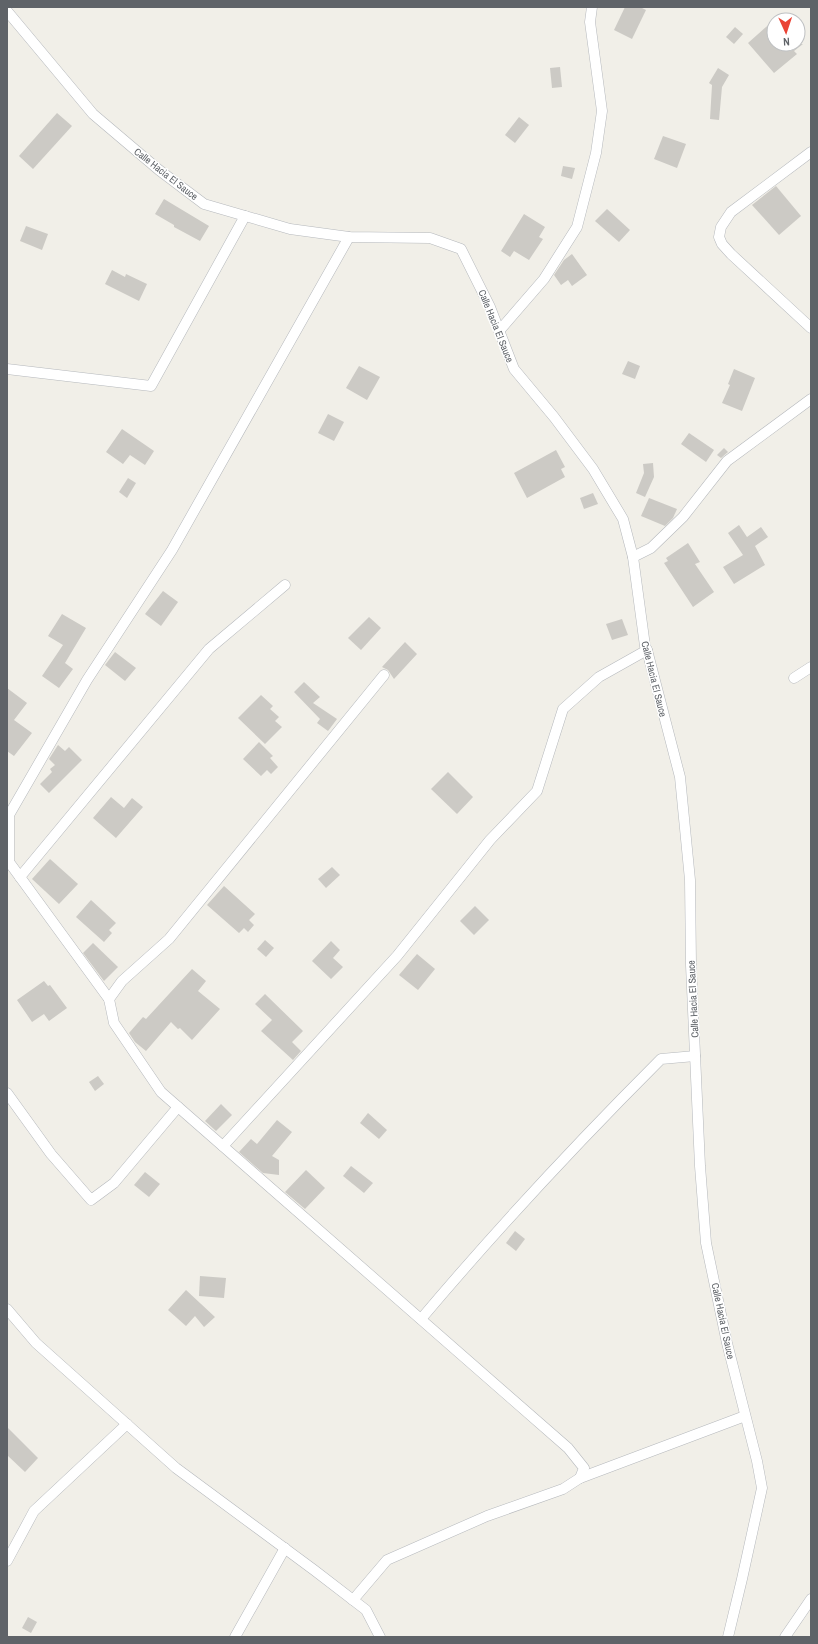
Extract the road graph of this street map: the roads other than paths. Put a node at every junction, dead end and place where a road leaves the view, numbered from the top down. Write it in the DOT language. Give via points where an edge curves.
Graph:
graph roads {
  1 [pos="592,7"];
  2 [pos="7,11"];
  3 [pos="811,152"];
  4 [pos="245,216"];
  5 [pos="349,237"];
  6 [pos="811,328"];
  7 [pos="499,331"];
  8 [pos="7,369"];
  9 [pos="811,399"];
  10 [pos="633,556"];
  11 [pos="285,585"];
  12 [pos="647,650"];
  13 [pos="811,667"];
  14 [pos="384,675"];
  15 [pos="794,678"];
  16 [pos="20,877"];
  17 [pos="109,999"];
  18 [pos="695,1056"];
  19 [pos="7,1093"];
  20 [pos="178,1107"];
  21 [pos="223,1146"];
  22 [pos="7,1309"];
  23 [pos="421,1319"];
  24 [pos="745,1416"];
  25 [pos="127,1424"];
  26 [pos="580,1478"];
  27 [pos="285,1548"];
  28 [pos="7,1561"];
  29 [pos="811,1599"];
  30 [pos="353,1600"];
  31 [pos="235,1637"];
  32 [pos="380,1637"];
  33 [pos="728,1637"];
  34 [pos="785,1637"];
  1 -- 7 [label="street" via="590,22 602,111 596,153 577,227 544,279"];
  2 -- 4 [label="street, Calle Hacia El Sauce" via="93,114 204,204"];
  3 -- 6 [label="street" via="731,212 721,227 719,237 731,254"];
  4 -- 5 [label="street, Calle Hacia El Sauce" via="290,229"];
  4 -- 8 [label="street" via="151,386"];
  5 -- 7 [label="street, Calle Hacia El Sauce" via="430,238 461,249"];
  5 -- 16 [label="street" via="172,550 87,680 9,815 9,862"];
  7 -- 10 [label="street, Calle Hacia El Sauce" via="514,369 597,475 623,519"];
  9 -- 10 [label="street" via="727,461 683,517 651,548"];
  10 -- 12 [label="street, Calle Hacia El Sauce"];
  11 -- 16 [label="street" via="209,649"];
  12 -- 18 [label="street, Calle Hacia El Sauce" via="680,778 690,880"];
  12 -- 21 [label="street" via="599,677 563,709 537,791 490,840 397,956"];
  13 -- 15 [label="street"];
  14 -- 17 [label="street" via="168,939 122,982"];
  16 -- 17 [label="street"];
  17 -- 20 [label="street" via="114,1023 161,1092"];
  18 -- 23 [label="street" via="661,1059 593,1127 463,1269"];
  18 -- 24 [label="street, Calle Hacia El Sauce" via="706,1242"];
  19 -- 20 [label="street" via="50,1154 91,1200 114,1183"];
  20 -- 21 [label="street"];
  21 -- 23 [label="street"];
  22 -- 25 [label="street" via="36,1343"];
  23 -- 26 [label="street" via="568,1448 584,1468"];
  24 -- 26 [label="street"];
  24 -- 33 [label="street, Calle Hacia El Sauce" via="762,1488"];
  25 -- 27 [label="street" via="176,1468"];
  25 -- 28 [label="street" via="34,1511"];
  26 -- 30 [label="street" via="563,1489 487,1516 388,1560"];
  27 -- 30 [label="street"];
  27 -- 31 [label="street"];
  29 -- 34 [label="street"];
  30 -- 32 [label="street" via="366,1610"];
}
